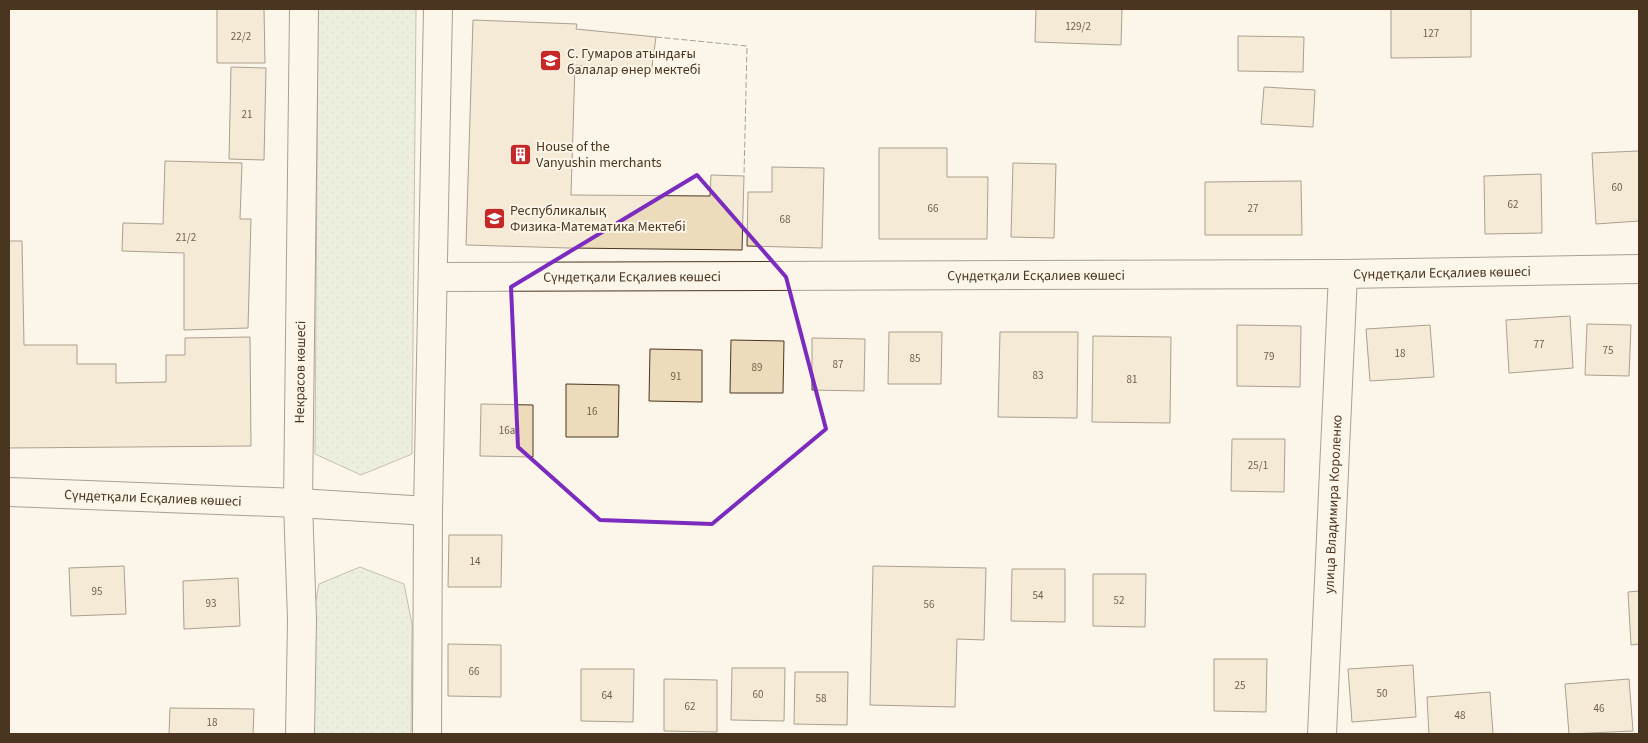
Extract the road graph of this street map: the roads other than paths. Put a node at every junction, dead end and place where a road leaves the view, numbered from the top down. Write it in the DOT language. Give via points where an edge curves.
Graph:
graph roads {
  1 [pos="304,9"];
  2 [pos="438,9"];
  3 [pos="1639,269"];
  4 [pos="1343,274"];
  5 [pos="434,277"];
  6 [pos="9,492"];
  7 [pos="298,503"];
  8 [pos="428,511"];
  9 [pos="300,734"];
  10 [pos="427,734"];
  11 [pos="1322,734"];
  1 -- 7 [label="street, Некрасов көшесі"];
  2 -- 5 [label="street"];
  3 -- 4 [label="street, Сүндетқали Есқалиев көшесі"];
  4 -- 5 [label="street, Сүндетқали Есқалиев көшесі"];
  4 -- 11 [label="street, улица Владимира Короленко"];
  5 -- 8 [label="street"];
  6 -- 7 [label="street, Сүндетқали Есқалиев көшесі"];
  7 -- 8 [label="street, Сүндетқали Есқалиев көшесі"];
  7 -- 9 [label="street, Некрасов көшесі" via="302,620"];
  8 -- 10 [label="street"];
}
